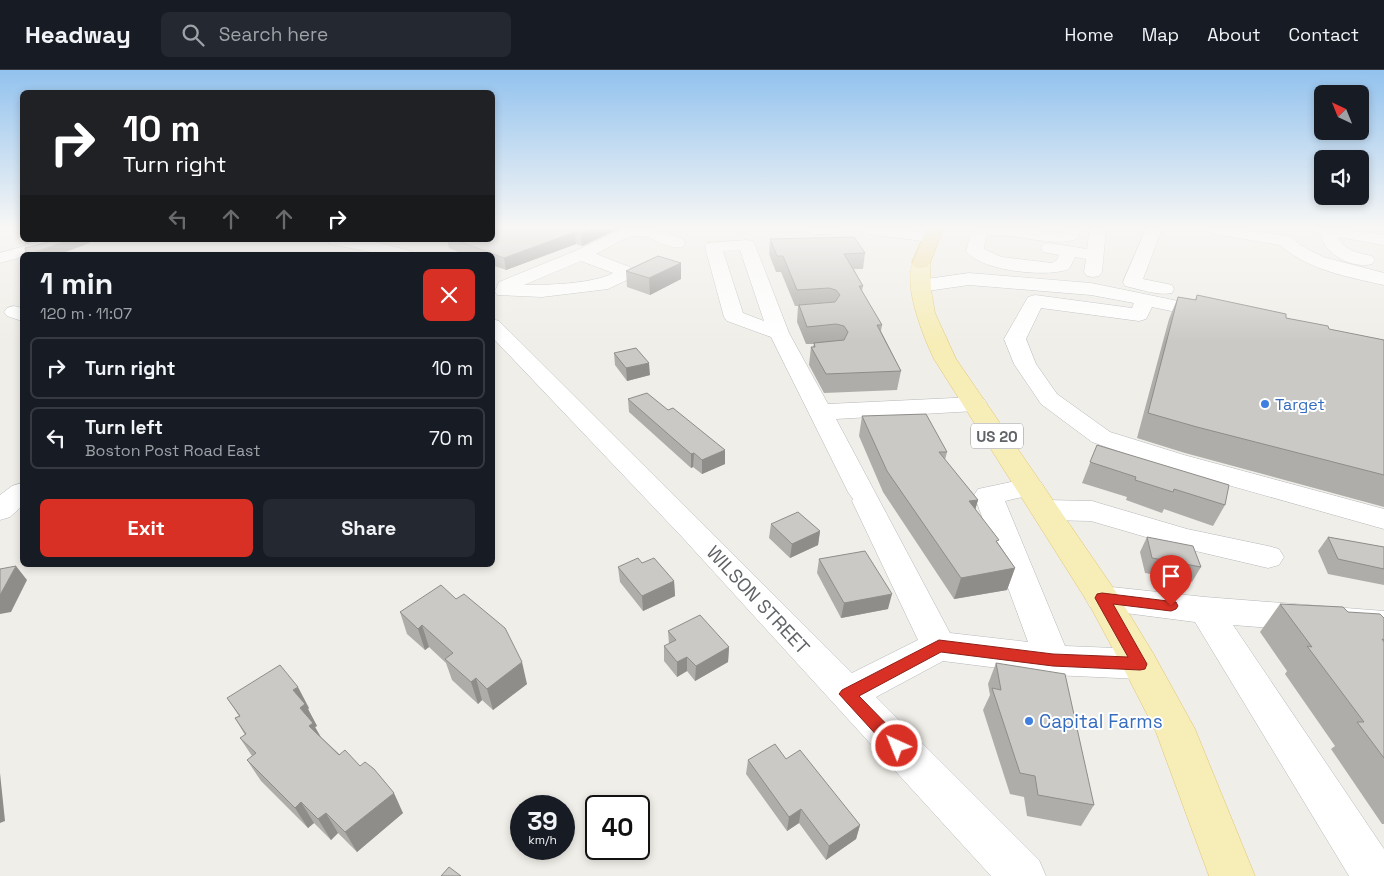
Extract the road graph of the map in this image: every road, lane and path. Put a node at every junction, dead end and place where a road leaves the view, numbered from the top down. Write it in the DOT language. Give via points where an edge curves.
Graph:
graph roads {
  1 [pos="555,267"];
  2 [pos="610,267"];
  3 [pos="719,267"];
  4 [pos="756,267"];
  5 [pos="923,267"];
  6 [pos="1041,267"];
  7 [pos="1059,267"];
  8 [pos="1094,267"];
  9 [pos="1138,267"];
  10 [pos="1342,267"];
  11 [pos="921,275"];
  12 [pos="1384,279"];
  13 [pos="1091,289"];
  14 [pos="497,292"];
  15 [pos="1145,300"];
  16 [pos="1176,306"];
  17 [pos="1232,318"];
  18 [pos="780,321"];
  19 [pos="499,339"];
  20 [pos="816,352"];
  21 [pos="790,354"];
  22 [pos="976,404"];
  23 [pos="821,412"];
  24 [pos="20,494"];
  25 [pos="1038,499"];
  26 [pos="0,510"];
  27 [pos="1384,519"];
  28 [pos="1268,557"];
  29 [pos="1102,598"];
  30 [pos="1205,610"];
  31 [pos="1384,624"];
  32 [pos="939,646"];
  33 [pos="1053,660"];
  34 [pos="1140,664"];
  35 [pos="847,694"];
  36 [pos="1019,875"];
  37 [pos="1232,876"];
  38 [pos="1375,876"];
  1 -- 14 [label="street"];
  2 -- 14 [label="street" via="624,272 618,280 608,283 542,291"];
  3 -- 18 [label="street" via="734,317"];
  4 -- 18 [label="street"];
  5 -- 11 [label="highway, US 20"];
  6 -- 7 [label="street"];
  8 -- 13 [label="street"];
  9 -- 16 [label="street" via="1132,282 1181,292"];
  10 -- 12 [label="street"];
  11 -- 13 [label="street"];
  11 -- 22 [label="main road, US 20" via="926,321"];
  13 -- 15 [label="street"];
  15 -- 16 [label="street"];
  15 -- 27 [label="street" via="1139,315 1035,301 1016,339 1025,364 1049,399 1101,437 1174,461"];
  16 -- 17 [label="street"];
  18 -- 21 [label="street"];
  19 -- 35 [label="street, WILSON STREET" via="724,563"];
  20 -- 21 [label="street"];
  21 -- 23 [label="street"];
  22 -- 23 [label="street"];
  22 -- 25 [label="main road, US 20"];
  23 -- 32 [label="street"];
  24 -- 26 [label="street"];
  25 -- 28 [label="street"];
  25 -- 29 [label="main road, US 20"];
  25 -- 33 [label="street" via="988,495"];
  29 -- 30 [label="street"];
  29 -- 34 [label="main road, US 20"];
  30 -- 31 [label="street"];
  30 -- 38 [label="street"];
  32 -- 33 [label="street"];
  32 -- 35 [label="street"];
  33 -- 34 [label="street"];
  34 -- 37 [label="main road, US 20" via="1175,729"];
  35 -- 36 [label="street, WILSON STREET"];
}
